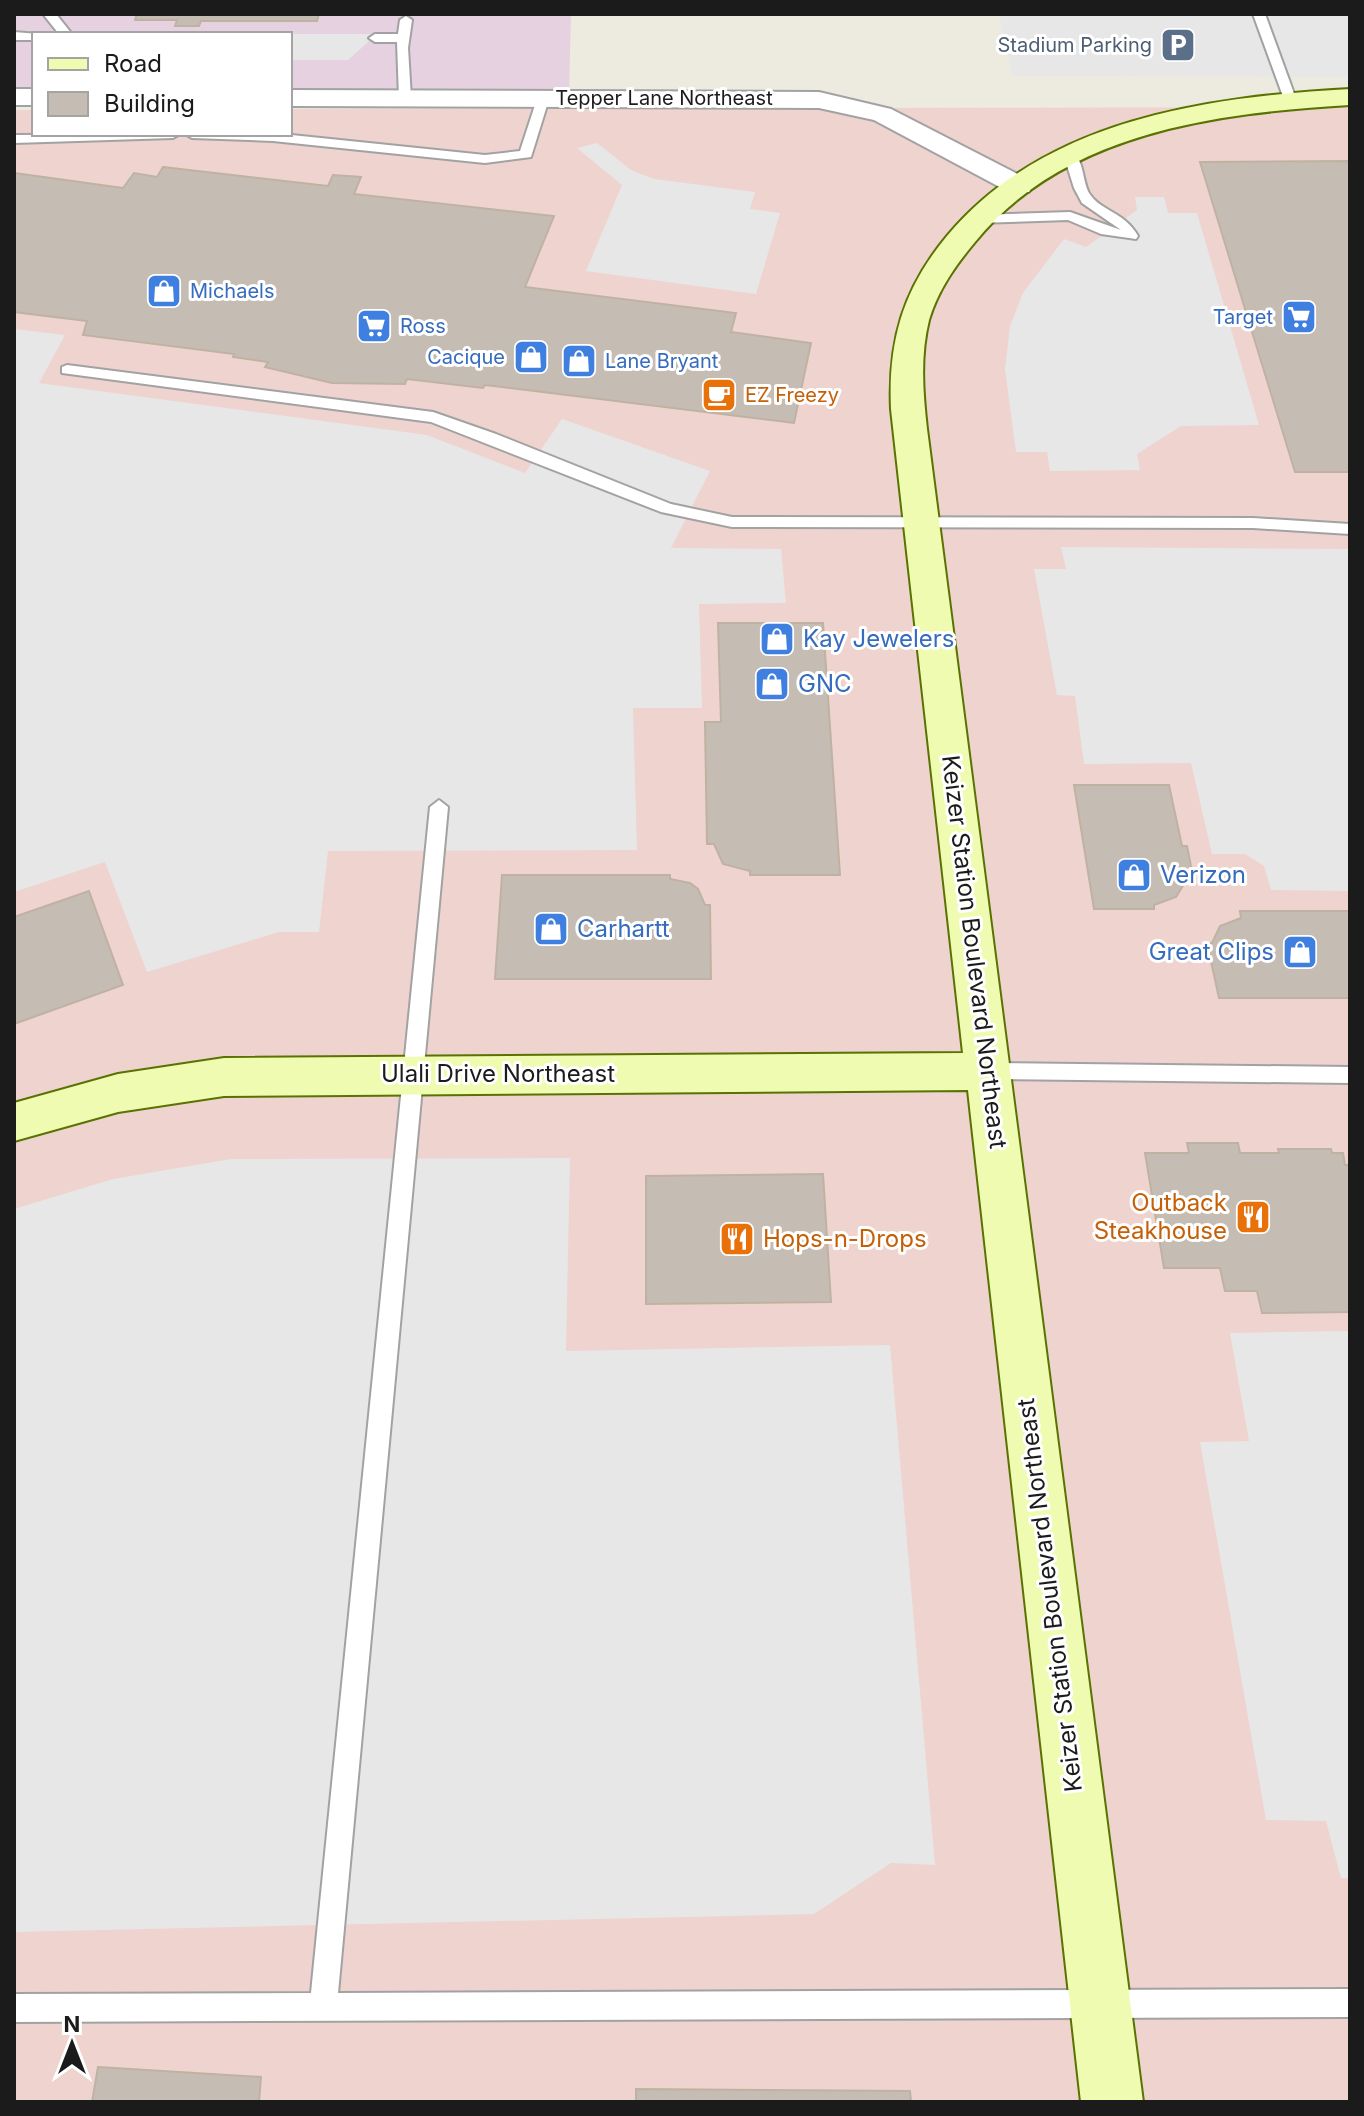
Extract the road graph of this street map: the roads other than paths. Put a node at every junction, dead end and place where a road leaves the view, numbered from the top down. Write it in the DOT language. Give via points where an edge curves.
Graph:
graph roads {
  1 [pos="49,14"];
  2 [pos="1259,14"];
  3 [pos="406,20"];
  4 [pos="64,32"];
  5 [pos="375,38"];
  6 [pos="404,38"];
  7 [pos="1350,97"];
  8 [pos="292,98"];
  9 [pos="405,98"];
  10 [pos="543,99"];
  11 [pos="1290,99"];
  12 [pos="109,136"];
  13 [pos="246,136"];
  14 [pos="14,139"];
  15 [pos="1071,156"];
  16 [pos="1019,186"];
  17 [pos="977,219"];
  18 [pos="67,370"];
  19 [pos="921,524"];
  20 [pos="1350,529"];
  21 [pos="439,807"];
  22 [pos="988,1071"];
  23 [pos="413,1075"];
  24 [pos="1350,1075"];
  25 [pos="14,1122"];
  26 [pos="1350,2003"];
  27 [pos="1100,2005"];
  28 [pos="323,2007"];
  29 [pos="14,2008"];
  30 [pos="1112,2102"];
  1 -- 4 [label="lane"];
  2 -- 11 [label="lane"];
  3 -- 6 [label="lane"];
  5 -- 6 [label="lane"];
  6 -- 9 [label="lane"];
  7 -- 11 [label="main road, Keizer Station Boulevard Northeast"];
  8 -- 9 [label="street, Tepper Lane Northeast"];
  9 -- 10 [label="street, Tepper Lane Northeast"];
  10 -- 13 [label="lane" via="526,154 485,159"];
  10 -- 16 [label="street, Tepper Lane Northeast" via="779,98 845,104 882,114"];
  11 -- 15 [label="main road, Keizer Station Boulevard Northeast" via="1166,120"];
  12 -- 14 [label="lane"];
  15 -- 16 [label="main road, Keizer Station Boulevard Northeast"];
  15 -- 17 [label="lane" via="1082,193 1123,220 1131,236 1070,216"];
  16 -- 17 [label="main road, Keizer Station Boulevard Northeast"];
  17 -- 19 [label="main road, Keizer Station Boulevard Northeast" via="937,271 911,330 906,388"];
  18 -- 19 [label="lane" via="433,417 700,517"];
  19 -- 20 [label="lane" via="1253,523"];
  19 -- 22 [label="main road, Keizer Station Boulevard Northeast"];
  21 -- 23 [label="lane"];
  22 -- 23 [label="main road, Ulali Drive Northeast"];
  22 -- 24 [label="lane"];
  22 -- 27 [label="main road, Keizer Station Boulevard Northeast"];
  23 -- 25 [label="main road, Ulali Drive Northeast" via="224,1077 163,1083 101,1095"];
  23 -- 28 [label="lane"];
  26 -- 27 [label="lane"];
  27 -- 28 [label="lane"];
  27 -- 30 [label="main road, Keizer Station Boulevard Northeast"];
  28 -- 29 [label="lane"];
}
